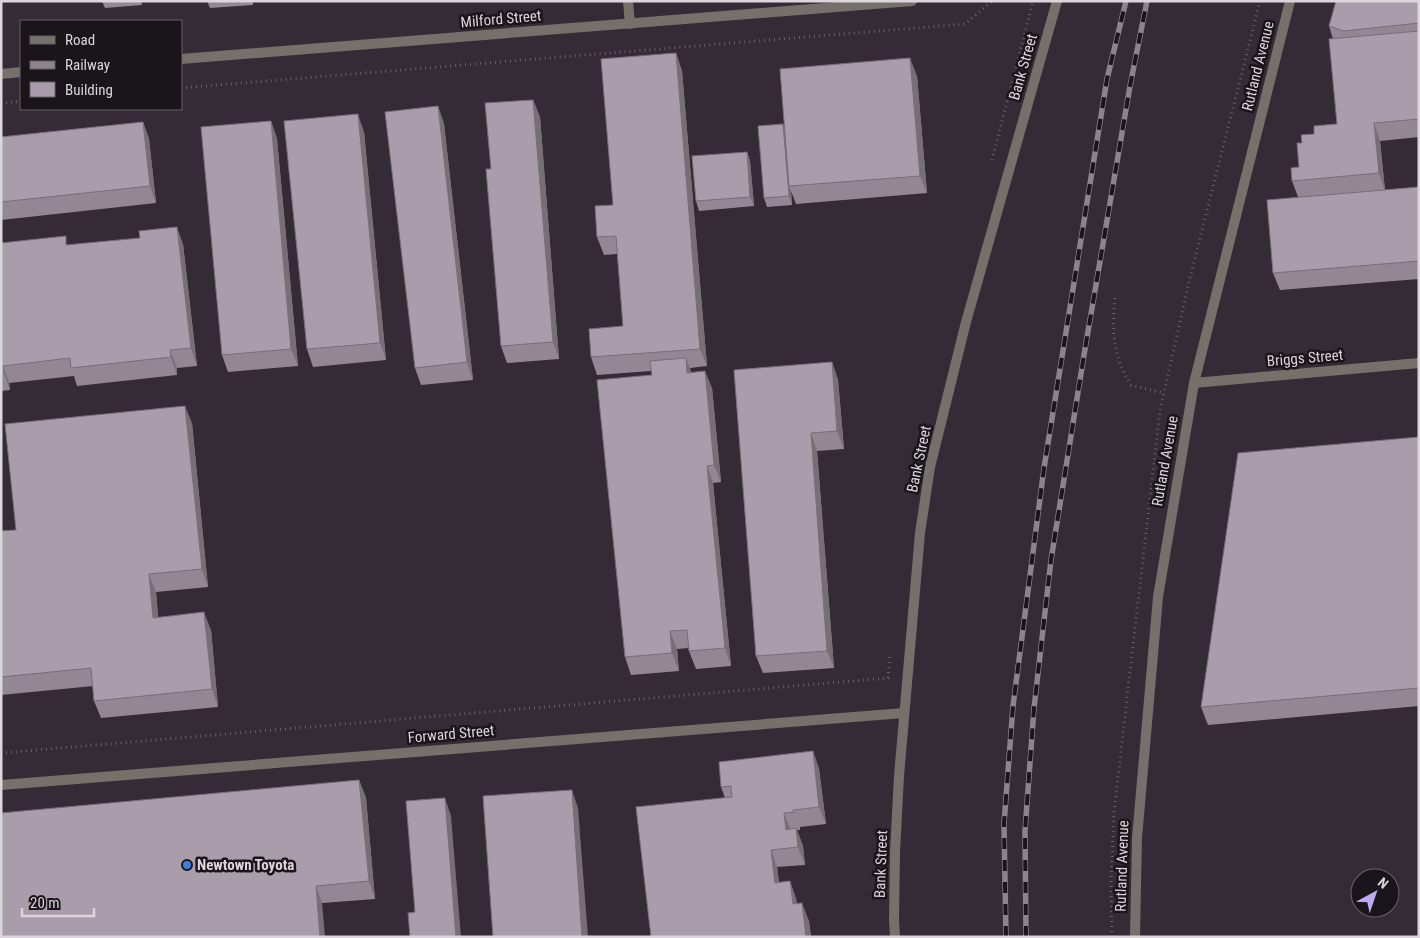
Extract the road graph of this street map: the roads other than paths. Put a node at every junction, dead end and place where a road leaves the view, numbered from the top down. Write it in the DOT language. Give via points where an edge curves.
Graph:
graph roads {
  1 [pos="628,1"];
  2 [pos="912,1"];
  3 [pos="1057,1"];
  4 [pos="1290,1"];
  5 [pos="630,24"];
  6 [pos="182,60"];
  7 [pos="20,72"];
  8 [pos="1,74"];
  9 [pos="1419,364"];
  10 [pos="1194,383"];
  11 [pos="904,713"];
  12 [pos="1,785"];
  13 [pos="895,937"];
  14 [pos="1135,937"];
  1 -- 5 [label="street"];
  2 -- 5 [label="street, Milford Street"];
  3 -- 11 [label="street, Bank Street" via="966,322 930,467 920,533"];
  4 -- 10 [label="street, Rutland Avenue"];
  5 -- 6 [label="street, Milford Street"];
  7 -- 8 [label="street"];
  9 -- 10 [label="street, Briggs Street"];
  10 -- 14 [label="street, Rutland Avenue" via="1158,597 1137,838"];
  11 -- 12 [label="street, Forward Street"];
  11 -- 13 [label="street, Bank Street" via="895,852"];
}
